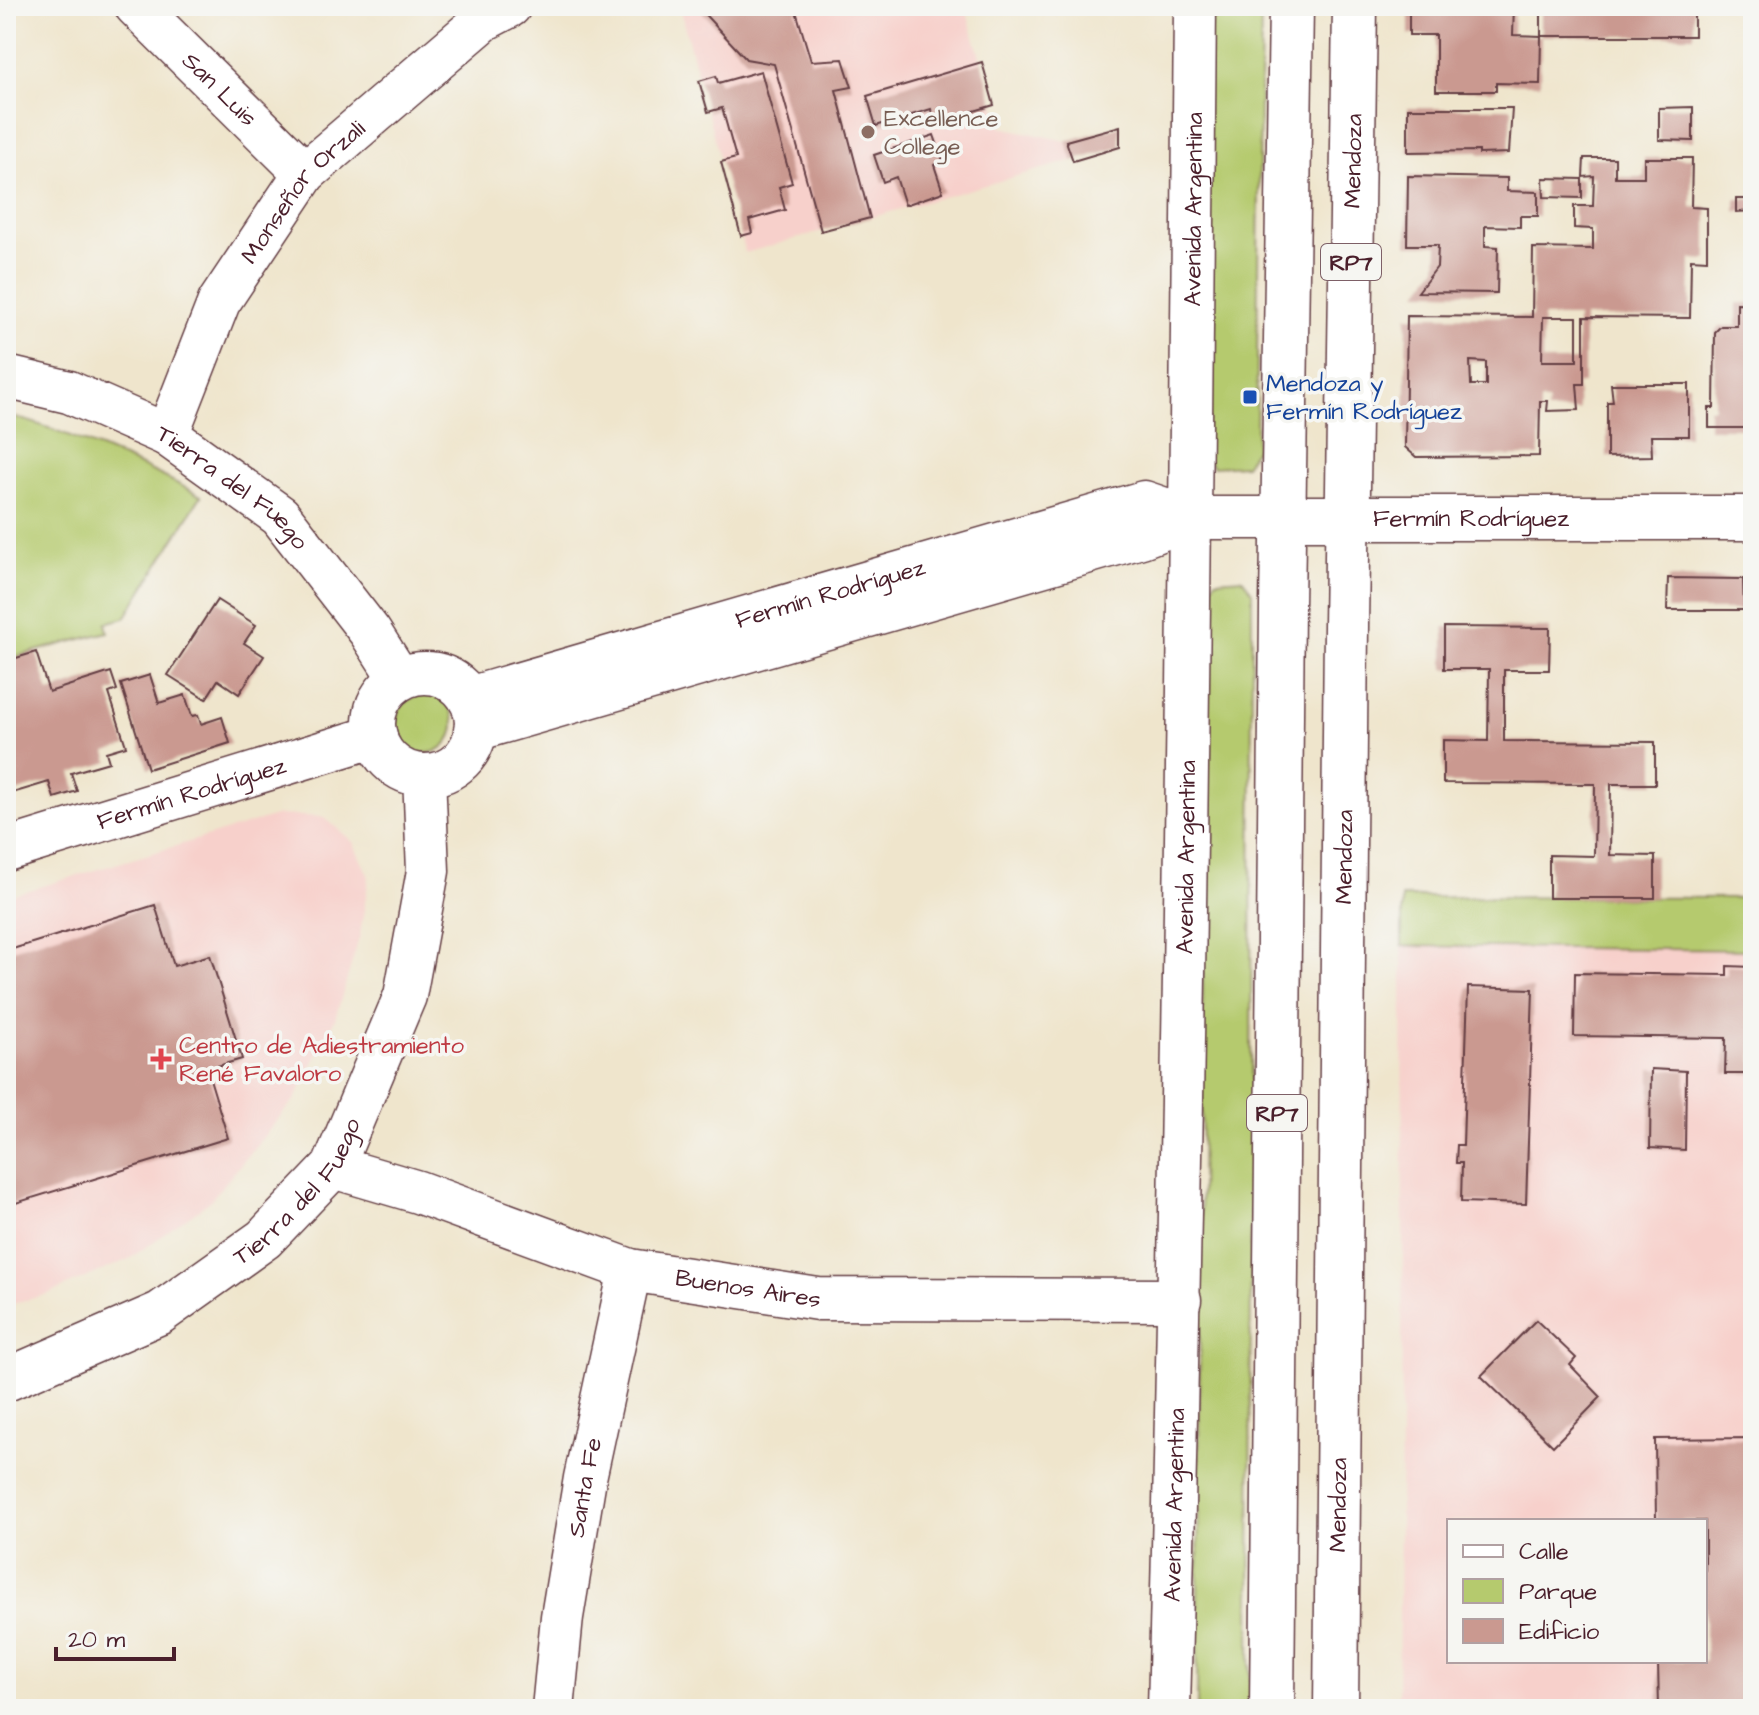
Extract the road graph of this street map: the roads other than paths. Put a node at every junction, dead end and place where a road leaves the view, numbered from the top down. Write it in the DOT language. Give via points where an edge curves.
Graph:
graph roads {
  1 [pos="136,6"];
  2 [pos="510,6"];
  3 [pos="1195,6"];
  4 [pos="1291,6"];
  5 [pos="1355,6"];
  6 [pos="305,173"];
  7 [pos="6,377"];
  8 [pos="167,435"];
  9 [pos="1191,518"];
  10 [pos="1283,518"];
  11 [pos="1348,518"];
  12 [pos="1753,518"];
  13 [pos="400,679"];
  14 [pos="472,714"];
  15 [pos="376,736"];
  16 [pos="424,775"];
  17 [pos="6,850"];
  18 [pos="333,1167"];
  19 [pos="630,1270"];
  20 [pos="1180,1300"];
  21 [pos="6,1380"];
  22 [pos="553,1709"];
  23 [pos="1169,1709"];
  24 [pos="1272,1709"];
  25 [pos="1336,1709"];
  1 -- 6 [label="street, San Luis"];
  2 -- 6 [label="street, Monseñor Orzali" via="485,19"];
  3 -- 9 [label="street, Avenida Argentina"];
  4 -- 10 [label="main road, RP7"];
  5 -- 11 [label="main road, Mendoza / RP7"];
  6 -- 8 [label="street, Monseñor Orzali" via="219,302"];
  7 -- 8 [label="street, Tierra del Fuego" via="69,392"];
  8 -- 13 [label="street, Tierra del Fuego" via="280,516"];
  9 -- 10 [label="street, Fermín Rodríguez"];
  9 -- 14 [label="street, Fermín Rodríguez" via="1141,537"];
  9 -- 20 [label="street, Avenida Argentina"];
  10 -- 11 [label="main road, Fermín Rodríguez"];
  10 -- 24 [label="main road, RP7"];
  11 -- 12 [label="main road, Fermín Rodríguez"];
  11 -- 25 [label="main road, Mendoza / RP7"];
  13 -- 14 [label="street" via="417,673 450,678 463,689"];
  13 -- 15 [label="street" via="378,703"];
  14 -- 16 [label="street" via="475,737 468,753 440,773"];
  15 -- 16 [label="street" via="393,764"];
  15 -- 17 [label="street, Fermín Rodríguez"];
  16 -- 18 [label="street, Tierra del Fuego" via="428,871 405,996"];
  18 -- 19 [label="street, Buenos Aires" via="418,1192"];
  18 -- 21 [label="street, Tierra del Fuego" via="264,1239 160,1313"];
  19 -- 20 [label="street, Buenos Aires" via="818,1299"];
  19 -- 22 [label="street, Santa Fe" via="585,1478"];
  20 -- 23 [label="street, Avenida Argentina"];
}
